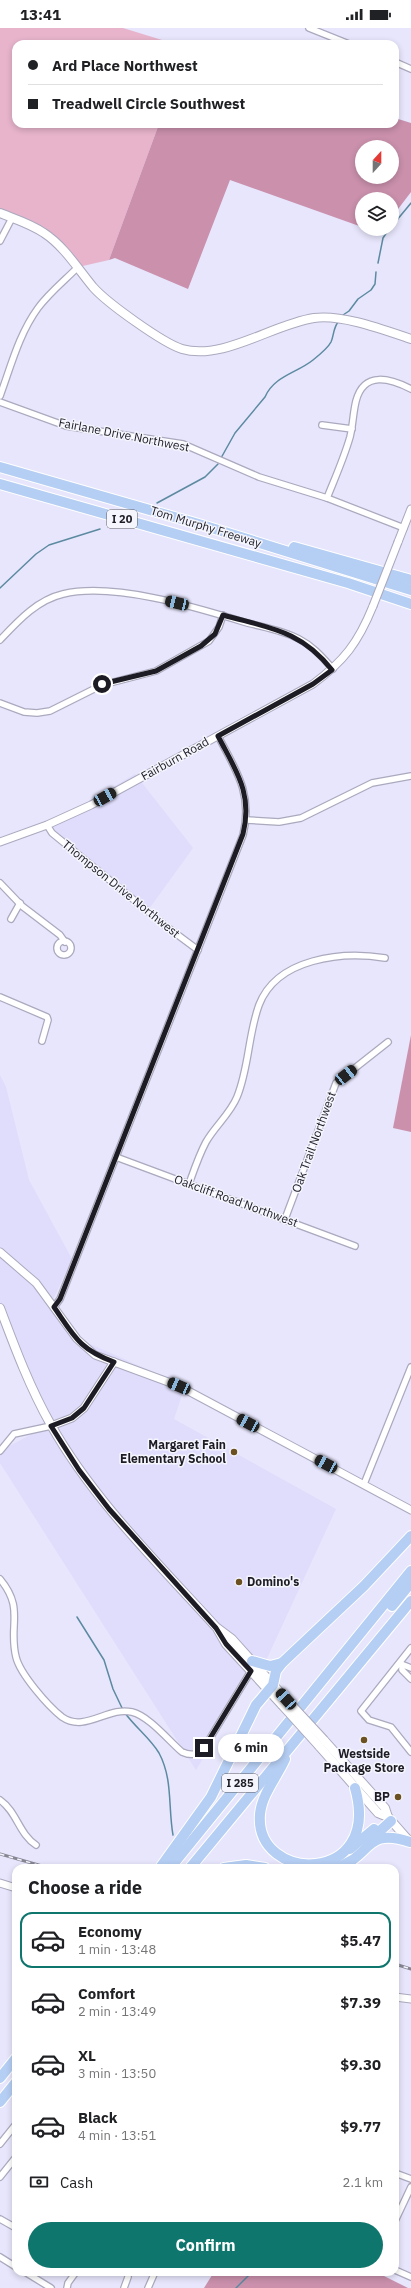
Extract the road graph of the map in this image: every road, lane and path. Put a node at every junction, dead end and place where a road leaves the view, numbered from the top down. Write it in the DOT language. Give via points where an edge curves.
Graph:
graph roads {
  1 [pos="309,28"];
  2 [pos="339,40"];
  3 [pos="399,64"];
  4 [pos="411,69"];
  5 [pos="0,213"];
  6 [pos="12,218"];
  7 [pos="0,241"];
  8 [pos="77,268"];
  9 [pos="411,339"];
  10 [pos="411,389"];
  11 [pos="0,396"];
  12 [pos="0,402"];
  13 [pos="322,425"];
  14 [pos="352,430"];
  15 [pos="0,468"];
  16 [pos="0,484"];
  17 [pos="327,498"];
  18 [pos="411,509"];
  19 [pos="202,525"];
  20 [pos="404,528"];
  21 [pos="411,580"];
  22 [pos="411,590"];
  23 [pos="411,604"];
  24 [pos="223,615"];
  25 [pos="0,640"];
  26 [pos="332,670"];
  27 [pos="0,703"];
  28 [pos="218,736"];
  29 [pos="411,776"];
  30 [pos="246,820"];
  31 [pos="47,825"];
  32 [pos="0,842"];
  33 [pos="0,883"];
  34 [pos="20,903"];
  35 [pos="11,919"];
  36 [pos="65,942"];
  37 [pos="198,950"];
  38 [pos="385,958"];
  39 [pos="0,997"];
  40 [pos="42,1041"];
  41 [pos="388,1042"];
  42 [pos="116,1157"];
  43 [pos="189,1184"];
  44 [pos="285,1219"];
  45 [pos="355,1246"];
  46 [pos="0,1252"];
  47 [pos="54,1307"];
  48 [pos="0,1308"];
  49 [pos="114,1362"];
  50 [pos="411,1367"];
  51 [pos="51,1426"];
  52 [pos="0,1451"];
  53 [pos="364,1484"];
  54 [pos="411,1510"];
  55 [pos="411,1536"];
  56 [pos="411,1572"];
  57 [pos="0,1578"];
  58 [pos="411,1583"];
  59 [pos="411,1601"];
  60 [pos="411,1648"];
  61 [pos="282,1663"];
  62 [pos="401,1664"];
  63 [pos="251,1666"];
  64 [pos="411,1668"];
  65 [pos="411,1679"];
  66 [pos="270,1687"];
  67 [pos="309,1698"];
  68 [pos="321,1743"];
  69 [pos="292,1746"];
  70 [pos="411,1752"];
  71 [pos="355,1788"];
  72 [pos="0,1800"];
  73 [pos="390,1819"];
  74 [pos="411,1842"];
  75 [pos="36,1845"];
  76 [pos="346,1851"];
  77 [pos="163,1864"];
  78 [pos="173,1864"];
  79 [pos="193,1864"];
  80 [pos="336,1864"];
  81 [pos="342,1864"];
  82 [pos="0,1884"];
  83 [pos="12,1887"];
  84 [pos="399,1998"];
  85 [pos="411,1999"];
  86 [pos="12,2063"];
  87 [pos="0,2078"];
  88 [pos="12,2087"];
  89 [pos="0,2102"];
  90 [pos="12,2131"];
  91 [pos="0,2144"];
  92 [pos="12,2163"];
  93 [pos="399,2174"];
  94 [pos="0,2177"];
  95 [pos="411,2179"];
  96 [pos="411,2187"];
  97 [pos="399,2212"];
  98 [pos="0,2219"];
  99 [pos="12,2226"];
  100 [pos="0,2257"];
  101 [pos="12,2264"];
  102 [pos="399,2272"];
  103 [pos="32,2276"];
  104 [pos="73,2276"];
  105 [pos="153,2276"];
  106 [pos="128,2277"];
  107 [pos="411,2277"];
  108 [pos="51,2288"];
  109 [pos="67,2288"];
  110 [pos="124,2288"];
  111 [pos="148,2288"];
  1 -- 2 [label="street"];
  3 -- 4 [label="street"];
  5 -- 6 [label="main road"];
  6 -- 7 [label="street"];
  6 -- 8 [label="main road" via="45,234"];
  8 -- 9 [label="main road" via="111,303 168,343 184,349 198,351 225,347 302,321 326,318"];
  8 -- 11 [label="street" via="48,296 30,321"];
  10 -- 14 [label="street" via="387,379 378,379 367,384 358,394"];
  12 -- 17 [label="street, Fairlane Drive Northwest" via="66,426 182,444 259,478"];
  13 -- 14 [label="street"];
  14 -- 17 [label="street"];
  15 -- 19 [label="highway, Tom Murphy Freeway / I 20"];
  16 -- 23 [label="highway, Tom Murphy Freeway / I 20" via="348,583"];
  17 -- 20 [label="street, Fairlane Drive Northwest"];
  18 -- 20 [label="street, Fairburn Road"];
  19 -- 21 [label="highway" via="322,554"];
  19 -- 22 [label="highway, Tom Murphy Freeway / I 20"];
  20 -- 26 [label="street, Fairburn Road, bridge" via="358,640"];
  24 -- 25 [label="street" via="166,600 82,590 62,594 32,608"];
  24 -- 26 [label="street" via="299,638 316,650"];
  24 -- 27 [label="street" via="209,640 156,671 102,684 50,711 24,712"];
  26 -- 28 [label="street, Fairburn Road" via="313,684"];
  28 -- 30 [label="street" via="243,784"];
  28 -- 31 [label="street, Fairburn Road" via="90,806"];
  29 -- 30 [label="street" via="372,783 301,818 279,822"];
  30 -- 37 [label="street"];
  31 -- 32 [label="street, Fairburn Road"];
  31 -- 37 [label="street, Thompson Drive Northwest" via="52,833"];
  33 -- 34 [label="street"];
  34 -- 35 [label="street"];
  34 -- 36 [label="street" via="60,935"];
  37 -- 42 [label="street"];
  38 -- 43 [label="street" via="341,956 301,965 282,976 268,989 256,1015 236,1099 206,1142"];
  39 -- 40 [label="street" via="47,1017"];
  41 -- 44 [label="street, Oak Trail Northwest" via="336,1083"];
  42 -- 43 [label="street, Oakcliff Road Northwest"];
  42 -- 47 [label="street" via="60,1299"];
  43 -- 44 [label="street, Oakcliff Road Northwest"];
  44 -- 45 [label="street, Oakcliff Road Northwest"];
  46 -- 47 [label="street" via="36,1283"];
  47 -- 49 [label="street" via="83,1347"];
  48 -- 51 [label="main road" via="25,1373"];
  49 -- 51 [label="street" via="84,1408 72,1418"];
  49 -- 53 [label="street" via="179,1386"];
  50 -- 53 [label="street"];
  51 -- 52 [label="street" via="14,1434"];
  51 -- 63 [label="main road" via="79,1470 109,1509 216,1628 232,1639"];
  53 -- 54 [label="street"];
  55 -- 61 [label="highway" via="364,1586"];
  56 -- 67 [label="highway, I 285"];
  57 -- 63 [label="street" via="15,1608 15,1648 18,1664 42,1696 70,1721 86,1722 113,1712 132,1712 142,1716 182,1752 189,1755 198,1754 204,1748"];
  58 -- 67 [label="highway"];
  59 -- 69 [label="highway, I 285"];
  60 -- 62 [label="street"];
  61 -- 63 [label="highway"];
  61 -- 66 [label="highway"];
  62 -- 64 [label="street"];
  62 -- 65 [label="street" via="402,1670"];
  62 -- 70 [label="street" via="361,1711 369,1720 391,1727"];
  63 -- 66 [label="main road"];
  66 -- 68 [label="main road, bridge"];
  66 -- 77 [label="highway" via="256,1705 211,1797"];
  67 -- 78 [label="highway, I 285"];
  68 -- 71 [label="main road"];
  68 -- 73 [label="main road" via="385,1808"];
  69 -- 76 [label="highway" via="262,1804 260,1819 264,1835 278,1853 299,1864 322,1864"];
  69 -- 79 [label="highway, I 285"];
  71 -- 73 [label="main road" via="378,1813"];
  71 -- 76 [label="highway" via="360,1806 359,1822 355,1836"];
  72 -- 75 [label="street" via="13,1811 26,1836"];
  73 -- 74 [label="main road"];
  73 -- 76 [label="highway"];
  73 -- 80 [label="highway" via="351,1856"];
  74 -- 81 [label="highway" via="396,1837 381,1837"];
  82 -- 83 [label="street"];
  84 -- 85 [label="street"];
  86 -- 87 [label="highway"];
  88 -- 89 [label="highway"];
  90 -- 91 [label="street"];
  92 -- 94 [label="street"];
  93 -- 95 [label="street"];
  96 -- 97 [label="street"];
  98 -- 99 [label="street"];
  100 -- 101 [label="street"];
  102 -- 107 [label="street"];
  103 -- 108 [label="street"];
  104 -- 109 [label="street"];
  105 -- 111 [label="street"];
  106 -- 110 [label="street"];
}
